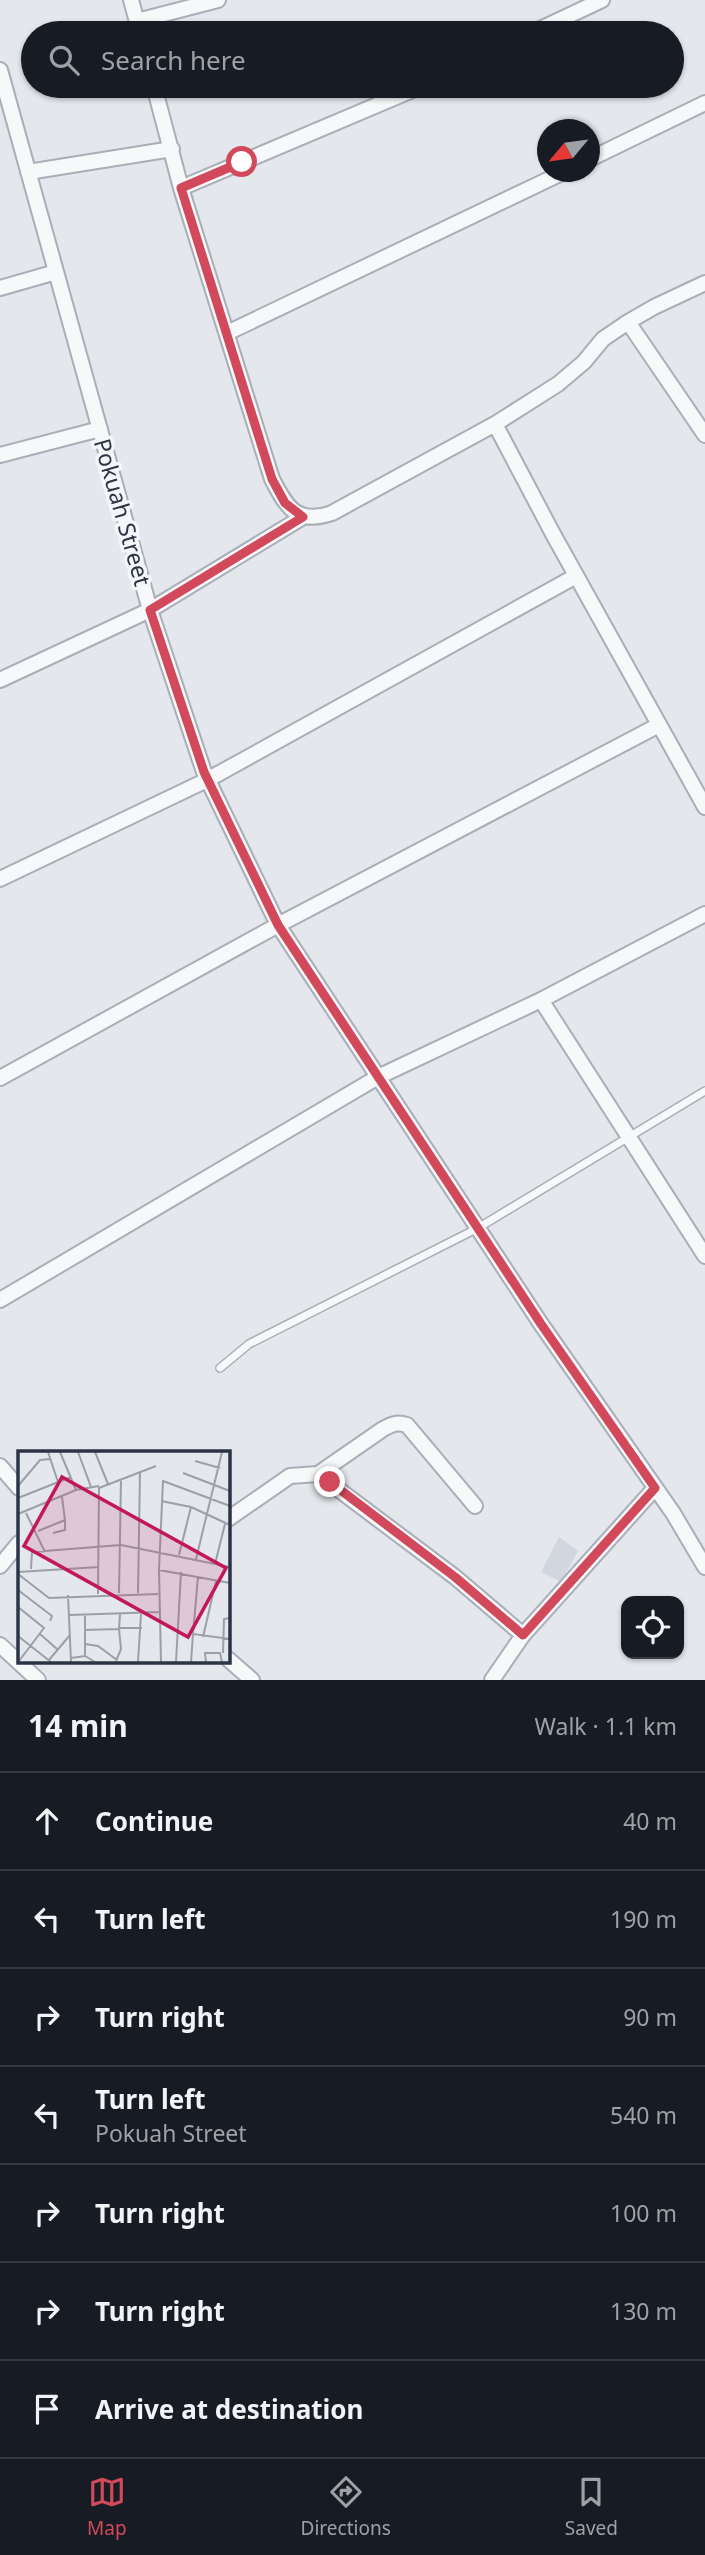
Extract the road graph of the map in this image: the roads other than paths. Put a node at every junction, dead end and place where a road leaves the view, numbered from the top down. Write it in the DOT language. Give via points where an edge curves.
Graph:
graph roads {
  1 [pos="131,0"];
  2 [pos="218,0"];
  3 [pos="602,0"];
  4 [pos="136,21"];
  5 [pos="156,21"];
  6 [pos="557,21"];
  7 [pos="0,70"];
  8 [pos="157,98"];
  9 [pos="394,98"];
  10 [pos="705,103"];
  11 [pos="4,104"];
  12 [pos="172,149"];
  13 [pos="600,154"];
  14 [pos="28,172"];
  15 [pos="543,182"];
  16 [pos="181,188"];
  17 [pos="56,272"];
  18 [pos="705,283"];
  19 [pos="0,288"];
  20 [pos="628,322"];
  21 [pos="227,333"];
  22 [pos="495,424"];
  23 [pos="100,429"];
  24 [pos="705,435"];
  25 [pos="0,456"];
  26 [pos="303,517"];
  27 [pos="576,576"];
  28 [pos="150,610"];
  29 [pos="0,680"];
  30 [pos="659,725"];
  31 [pos="207,780"];
  32 [pos="705,807"];
  33 [pos="0,879"];
  34 [pos="705,914"];
  35 [pos="278,925"];
  36 [pos="541,999"];
  37 [pos="378,1077"];
  38 [pos="0,1078"];
  39 [pos="705,1091"];
  40 [pos="629,1137"];
  41 [pos="478,1228"];
  42 [pos="705,1256"];
  43 [pos="0,1300"];
  44 [pos="220,1368"];
  45 [pos="0,1466"];
  46 [pos="318,1474"];
  47 [pos="18,1487"];
  48 [pos="655,1488"];
  49 [pos="475,1506"];
  50 [pos="229,1518"];
  51 [pos="18,1544"];
  52 [pos="0,1566"];
  53 [pos="705,1567"];
  54 [pos="523,1635"];
  55 [pos="0,1645"];
  56 [pos="229,1660"];
  57 [pos="18,1662"];
  58 [pos="18,1662"];
  59 [pos="38,1680"];
  60 [pos="252,1680"];
  61 [pos="492,1680"];
  1 -- 4 [label="street"];
  2 -- 5 [label="street"];
  3 -- 6 [label="street"];
  7 -- 11 [label="street, Pokuah Street"];
  8 -- 12 [label="street"];
  9 -- 16 [label="street"];
  10 -- 13 [label="street"];
  11 -- 14 [label="street, Pokuah Street"];
  12 -- 14 [label="street"];
  12 -- 16 [label="street"];
  14 -- 17 [label="street, Pokuah Street"];
  15 -- 21 [label="street"];
  16 -- 21 [label="street"];
  17 -- 19 [label="street"];
  17 -- 23 [label="street, Pokuah Street"];
  18 -- 20 [label="street"];
  20 -- 22 [label="street" via="603,339 558,384"];
  20 -- 24 [label="street"];
  21 -- 26 [label="street" via="272,479 285,503"];
  22 -- 26 [label="street" via="332,513 316,519"];
  22 -- 27 [label="street"];
  23 -- 25 [label="street"];
  23 -- 28 [label="street, Pokuah Street"];
  26 -- 28 [label="street"];
  27 -- 30 [label="street"];
  27 -- 31 [label="street"];
  28 -- 29 [label="street"];
  28 -- 31 [label="street, Pokuah Street"];
  30 -- 32 [label="street"];
  30 -- 35 [label="street"];
  31 -- 33 [label="street"];
  31 -- 35 [label="street, Pokuah Street"];
  34 -- 36 [label="street"];
  35 -- 37 [label="street, Pokuah Street"];
  35 -- 38 [label="street"];
  36 -- 37 [label="street"];
  36 -- 40 [label="street"];
  37 -- 41 [label="street, Pokuah Street"];
  37 -- 43 [label="street"];
  39 -- 40 [label="lane"];
  40 -- 41 [label="lane"];
  40 -- 42 [label="street"];
  41 -- 44 [label="lane" via="249,1344"];
  41 -- 48 [label="street, Pokuah Street"];
  45 -- 47 [label="street"];
  46 -- 49 [label="street" via="383,1429 400,1423 407,1425"];
  46 -- 50 [label="street" via="290,1476"];
  46 -- 54 [label="street" via="455,1577"];
  48 -- 53 [label="street, Pokuah Street"];
  48 -- 54 [label="street"];
  51 -- 52 [label="street"];
  54 -- 61 [label="street"];
  55 -- 57 [label="street"];
  56 -- 60 [label="street"];
  58 -- 59 [label="street"];
}
